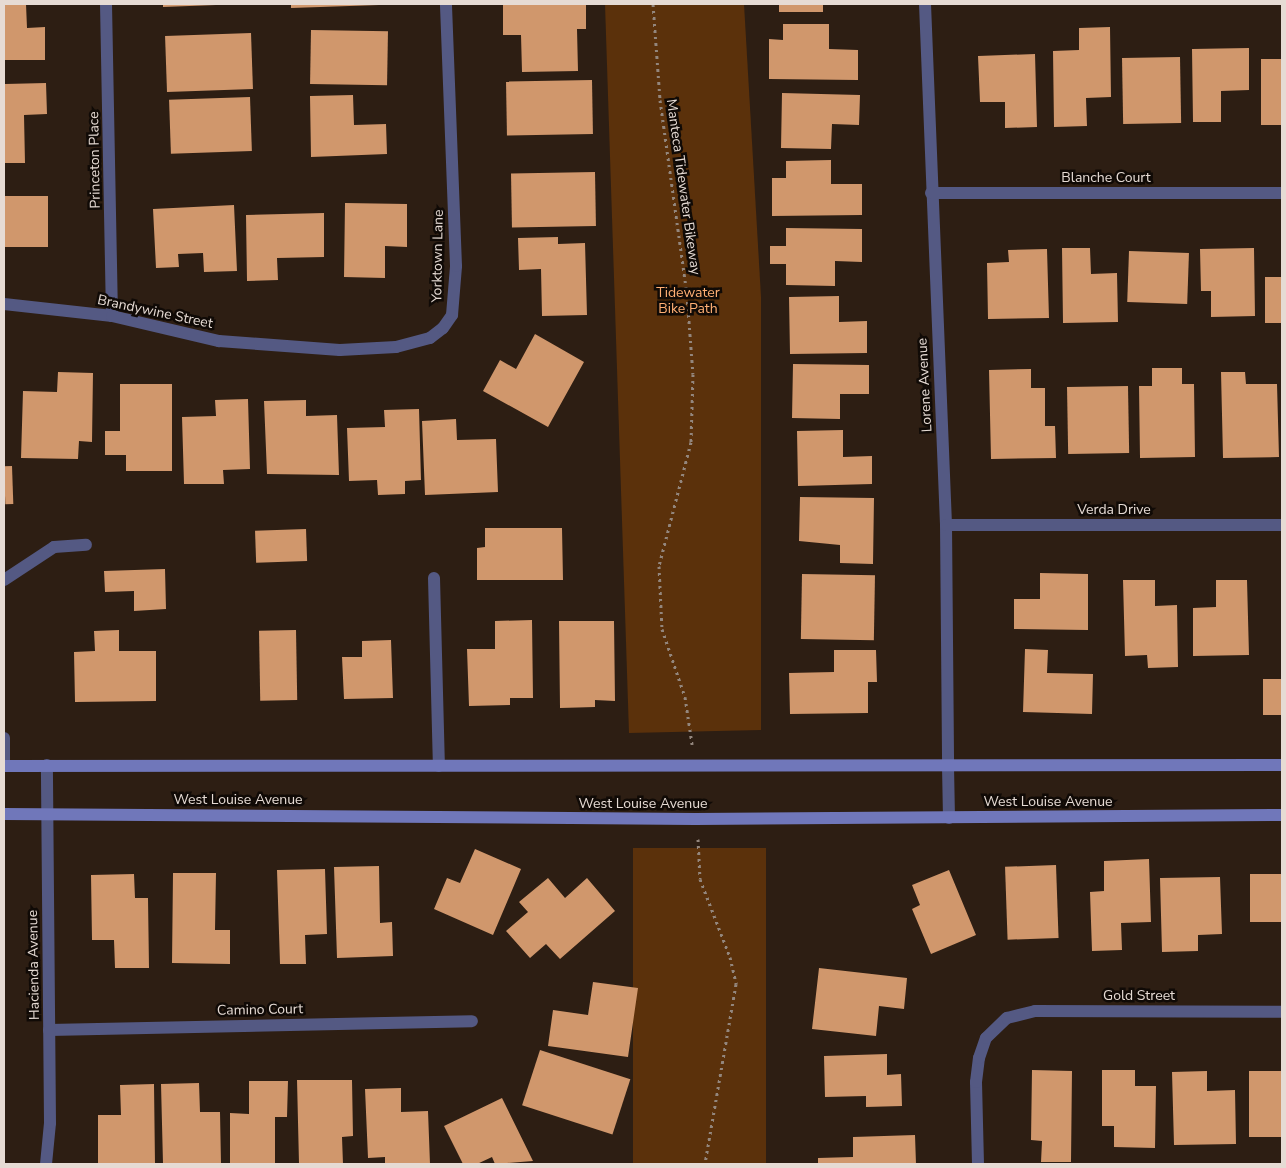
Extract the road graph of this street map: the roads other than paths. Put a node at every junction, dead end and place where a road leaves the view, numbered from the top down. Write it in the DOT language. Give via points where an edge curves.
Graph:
graph roads {
  1 [pos="106,4"];
  2 [pos="446,4"];
  3 [pos="925,4"];
  4 [pos="931,193"];
  5 [pos="1282,193"];
  6 [pos="4,304"];
  7 [pos="112,316"];
  8 [pos="270,345"];
  9 [pos="946,524"];
  10 [pos="1282,524"];
  11 [pos="86,545"];
  12 [pos="434,578"];
  13 [pos="4,580"];
  14 [pos="4,738"];
  15 [pos="1282,765"];
  16 [pos="4,766"];
  17 [pos="47,766"];
  18 [pos="439,766"];
  19 [pos="948,766"];
  20 [pos="4,814"];
  21 [pos="47,814"];
  22 [pos="1282,815"];
  23 [pos="949,818"];
  24 [pos="1282,1012"];
  25 [pos="472,1021"];
  26 [pos="49,1030"];
  27 [pos="46,1164"];
  28 [pos="978,1164"];
  1 -- 7 [label="street, Princeton Place"];
  2 -- 8 [label="street, Yorktown Lane" via="456,266 452,315 430,338 396,347 340,350"];
  3 -- 4 [label="street, Lorene Avenue"];
  4 -- 5 [label="street, Blanche Court"];
  4 -- 9 [label="street, Lorene Avenue"];
  6 -- 7 [label="street, Brandywine Street"];
  7 -- 8 [label="street, Brandywine Street" via="219,341"];
  9 -- 10 [label="street, Verda Drive"];
  9 -- 19 [label="street, Lorene Avenue"];
  11 -- 13 [label="street" via="54,547"];
  12 -- 18 [label="street"];
  14 -- 16 [label="street"];
  15 -- 19 [label="main road"];
  16 -- 17 [label="main road"];
  17 -- 18 [label="main road"];
  17 -- 21 [label="street, Hacienda Avenue"];
  18 -- 19 [label="main road"];
  19 -- 23 [label="street, Lorene Avenue"];
  20 -- 21 [label="main road, West Louise Avenue"];
  21 -- 23 [label="main road, West Louise Avenue"];
  21 -- 26 [label="street, Hacienda Avenue"];
  22 -- 23 [label="main road, West Louise Avenue"];
  24 -- 28 [label="street, Gold Street" via="1035,1011 999,1024 986,1038 979,1058 976,1082"];
  25 -- 26 [label="street, Camino Court"];
  26 -- 27 [label="street, Hacienda Avenue" via="50,1123"];
}
